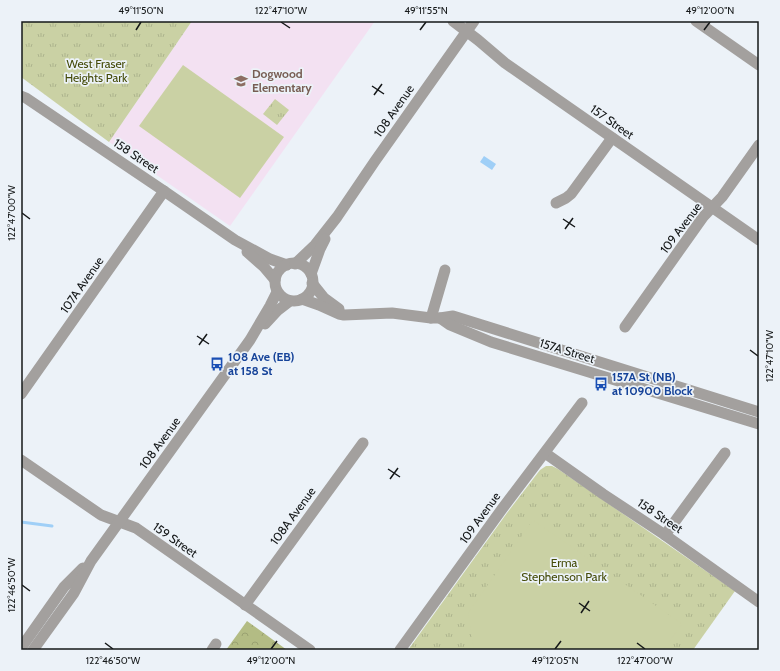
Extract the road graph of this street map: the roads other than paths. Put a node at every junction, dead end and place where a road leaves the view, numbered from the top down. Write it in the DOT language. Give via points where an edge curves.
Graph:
graph roads {
  1 [pos="453,21"];
  2 [pos="474,21"];
  3 [pos="696,21"];
  4 [pos="467,31"];
  5 [pos="759,65"];
  6 [pos="21,96"];
  7 [pos="612,138"];
  8 [pos="759,145"];
  9 [pos="164,191"];
  10 [pos="556,203"];
  11 [pos="712,208"];
  12 [pos="337,217"];
  13 [pos="235,240"];
  14 [pos="759,240"];
  15 [pos="291,264"];
  16 [pos="445,270"];
  17 [pos="312,279"];
  18 [pos="275,280"];
  19 [pos="277,292"];
  20 [pos="302,299"];
  21 [pos="290,301"];
  22 [pos="357,314"];
  23 [pos="435,318"];
  24 [pos="625,327"];
  25 [pos="250,340"];
  26 [pos="21,394"];
  27 [pos="582,403"];
  28 [pos="759,412"];
  29 [pos="759,424"];
  30 [pos="362,443"];
  31 [pos="545,453"];
  32 [pos="725,453"];
  33 [pos="21,460"];
  34 [pos="119,522"];
  35 [pos="665,535"];
  36 [pos="91,561"];
  37 [pos="759,602"];
  38 [pos="245,605"];
  39 [pos="21,648"];
  40 [pos="33,650"];
  41 [pos="310,650"];
  42 [pos="400,650"];
  1 -- 4 [label="street, 157 Street"];
  2 -- 4 [label="street, 108 Avenue"];
  3 -- 5 [label="street"];
  4 -- 7 [label="street, 157 Street" via="505,62"];
  4 -- 12 [label="street, 108 Avenue"];
  6 -- 9 [label="street, 158 Street"];
  7 -- 10 [label="street" via="571,194"];
  7 -- 11 [label="street, 157 Street"];
  8 -- 11 [label="street, 109 Avenue"];
  9 -- 13 [label="street, 158 Street"];
  9 -- 26 [label="street, 107A Avenue"];
  11 -- 14 [label="street, 157 Street"];
  11 -- 24 [label="street, 109 Avenue"];
  12 -- 15 [label="street, 108 Avenue" via="316,245"];
  12 -- 17 [label="street, 108 Avenue" via="320,249"];
  13 -- 15 [label="street, 158 Street" via="270,259"];
  13 -- 18 [label="street, 158 Street"];
  15 -- 17 [label="street" via="304,267"];
  15 -- 18 [label="street" via="279,271"];
  16 -- 23 [label="street" via="436,299"];
  17 -- 20 [label="street" via="309,293"];
  17 -- 22 [label="street, 157A Street" via="324,298 340,309"];
  18 -- 19 [label="street"];
  19 -- 21 [label="street"];
  19 -- 25 [label="street, 108 Avenue"];
  20 -- 21 [label="street"];
  20 -- 22 [label="street, 157A Street" via="339,314"];
  21 -- 25 [label="street, 108 Avenue"];
  22 -- 23 [label="street, 157A Street" via="392,313"];
  23 -- 28 [label="street, 157A Street" via="453,316"];
  23 -- 29 [label="street, 157A Street" via="491,342"];
  25 -- 34 [label="street, 108 Avenue"];
  27 -- 31 [label="street, 109 Avenue"];
  30 -- 38 [label="street, 108A Avenue"];
  31 -- 35 [label="street, 158 Street"];
  31 -- 42 [label="street, 109 Avenue"];
  32 -- 35 [label="street"];
  33 -- 34 [label="street, 159 Street" via="101,515"];
  34 -- 36 [label="street, 108 Avenue"];
  34 -- 38 [label="street, 159 Street" via="136,528"];
  35 -- 37 [label="street, 158 Street"];
  36 -- 39 [label="street, 108 Avenue" via="64,587"];
  36 -- 40 [label="street, 108 Avenue" via="74,593"];
  38 -- 41 [label="street, 159 Street"];
}
